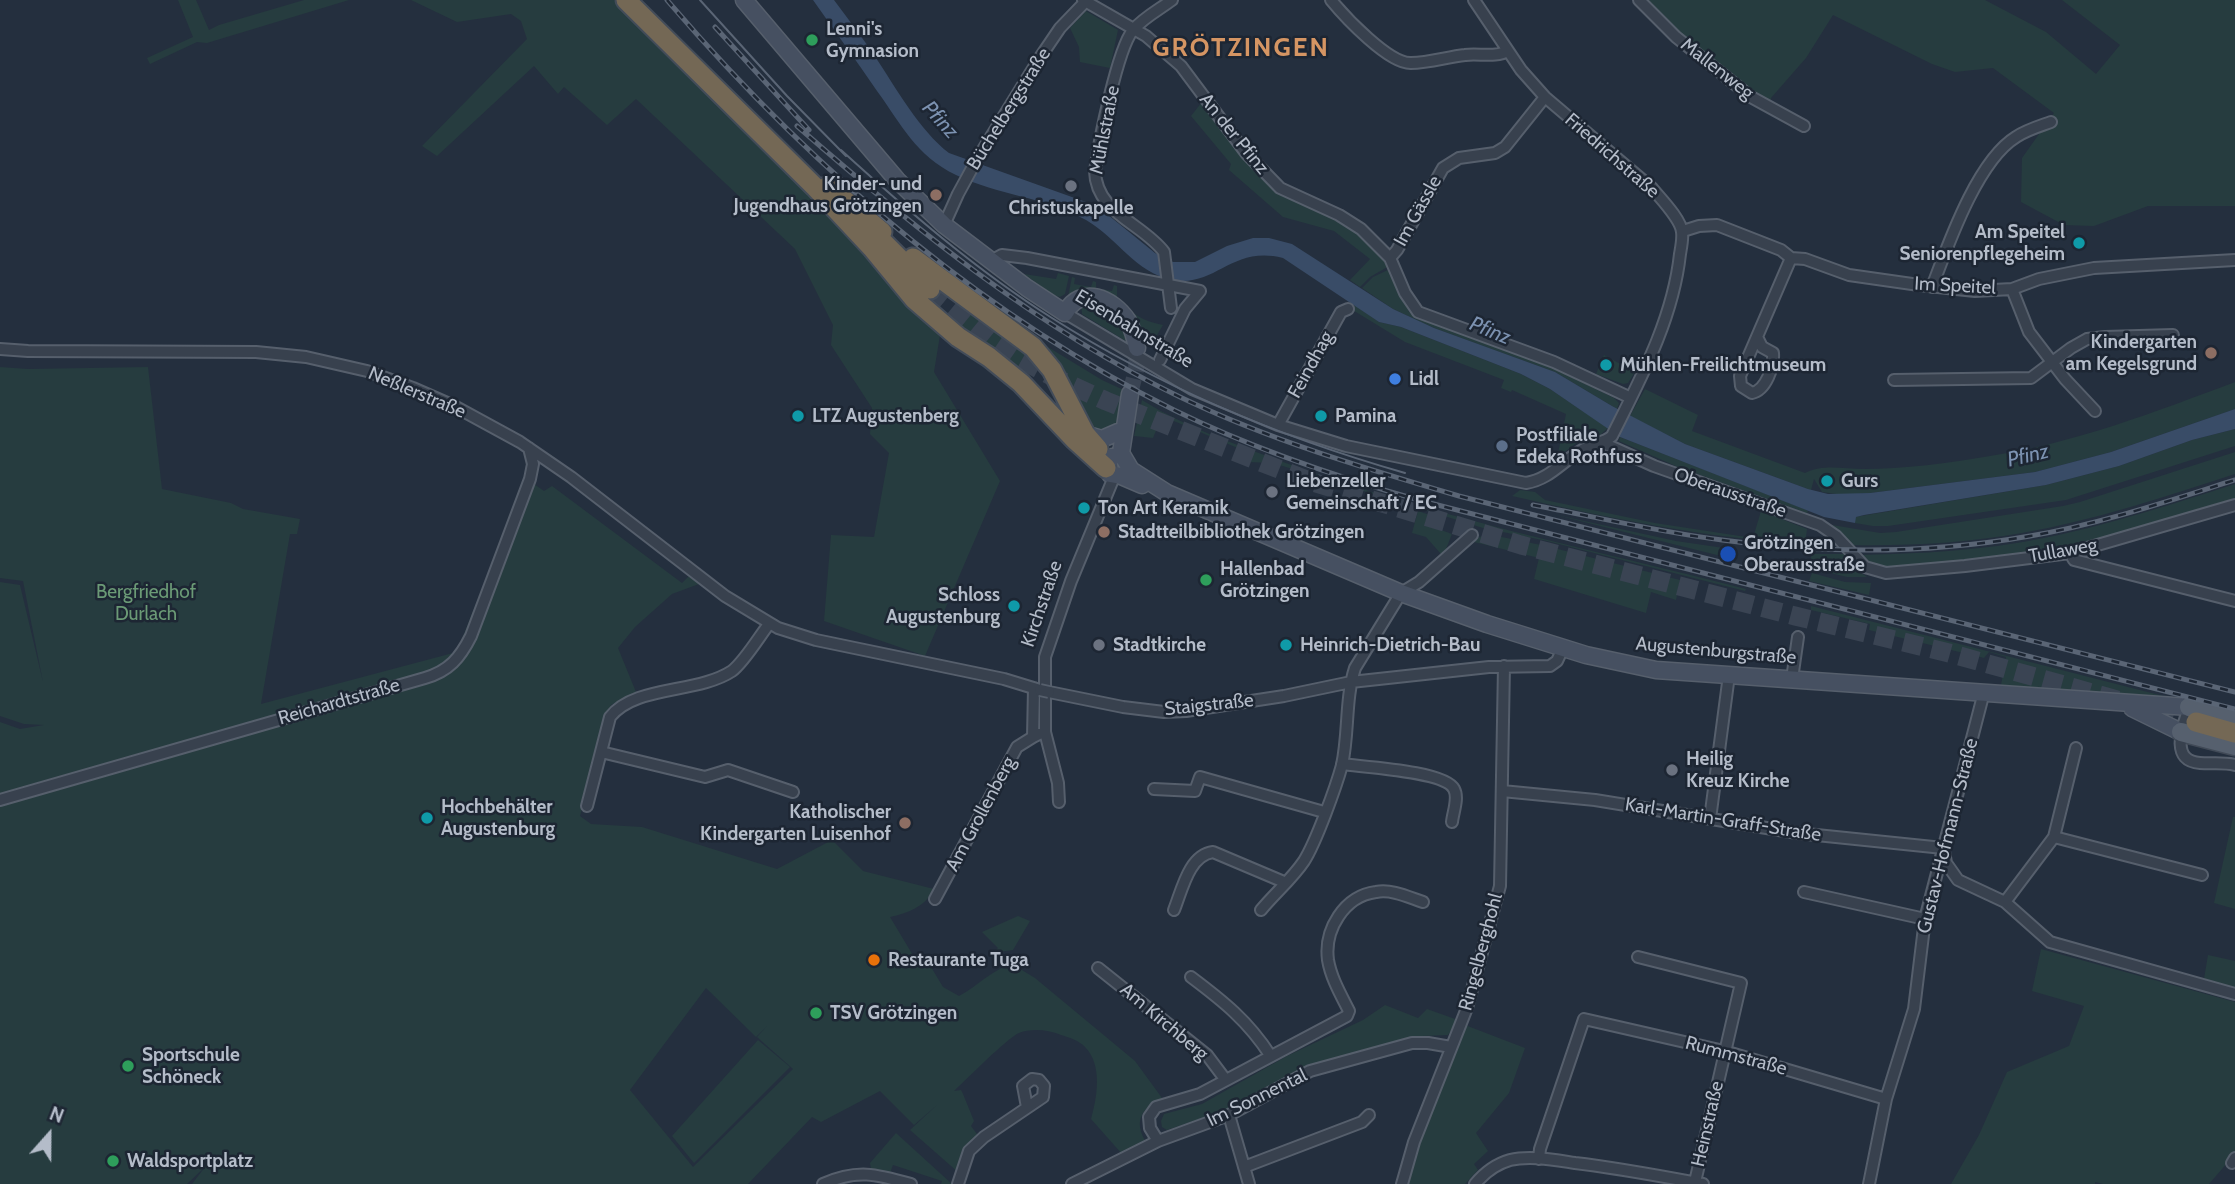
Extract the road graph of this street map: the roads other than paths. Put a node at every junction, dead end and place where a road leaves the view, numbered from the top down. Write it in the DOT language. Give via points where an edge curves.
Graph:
graph roads {
  1 [pos="626,0"];
  2 [pos="638,0"];
  3 [pos="744,0"];
  4 [pos="1172,0"];
  5 [pos="1331,0"];
  6 [pos="1475,0"];
  7 [pos="1639,0"];
  8 [pos="1085,1"];
  9 [pos="1133,30"];
  10 [pos="1508,51"];
  11 [pos="1545,97"];
  12 [pos="2051,122"];
  13 [pos="1804,126"];
  14 [pos="820,185"];
  15 [pos="944,225"];
  16 [pos="1683,231"];
  17 [pos="1390,258"];
  18 [pos="1791,258"];
  19 [pos="2235,260"];
  20 [pos="991,261"];
  21 [pos="1169,283"];
  22 [pos="1932,287"];
  23 [pos="2012,289"];
  24 [pos="1185,309"];
  25 [pos="1348,309"];
  26 [pos="1065,313"];
  27 [pos="2173,335"];
  28 [pos="1758,337"];
  29 [pos="1138,348"];
  30 [pos="0,349"];
  31 [pos="1160,359"];
  32 [pos="2052,363"];
  33 [pos="1052,370"];
  34 [pos="1894,380"];
  35 [pos="1063,389"];
  36 [pos="1130,394"];
  37 [pos="1032,395"];
  38 [pos="1629,402"];
  39 [pos="2095,411"];
  40 [pos="1278,425"];
  41 [pos="1122,426"];
  42 [pos="1086,434"];
  43 [pos="1608,440"];
  44 [pos="529,448"];
  45 [pos="1116,466"];
  46 [pos="2235,505"];
  47 [pos="1472,535"];
  48 [pos="2070,552"];
  49 [pos="1886,573"];
  50 [pos="1401,593"];
  51 [pos="2235,601"];
  52 [pos="769,624"];
  53 [pos="1798,637"];
  54 [pos="1563,648"];
  55 [pos="1504,666"];
  56 [pos="1729,675"];
  57 [pos="1792,679"];
  58 [pos="1351,682"];
  59 [pos="1041,690"];
  60 [pos="1984,692"];
  61 [pos="2123,704"];
  62 [pos="2235,719"];
  63 [pos="2189,720"];
  64 [pos="1045,732"];
  65 [pos="2235,733"];
  66 [pos="1033,737"];
  67 [pos="2235,746"];
  68 [pos="2076,748"];
  69 [pos="601,752"];
  70 [pos="1342,764"];
  71 [pos="2235,765"];
  72 [pos="1154,789"];
  73 [pos="1502,791"];
  74 [pos="793,792"];
  75 [pos="0,800"];
  76 [pos="1059,802"];
  77 [pos="587,806"];
  78 [pos="1324,812"];
  79 [pos="1710,819"];
  80 [pos="1452,822"];
  81 [pos="2053,837"];
  82 [pos="1943,848"];
  83 [pos="2202,875"];
  84 [pos="1284,883"];
  85 [pos="1804,892"];
  86 [pos="936,899"];
  87 [pos="1423,902"];
  88 [pos="2005,902"];
  89 [pos="1174,910"];
  90 [pos="1261,910"];
  91 [pos="1925,919"];
  92 [pos="1638,957"];
  93 [pos="1098,968"];
  94 [pos="1191,977"];
  95 [pos="2235,993"];
  96 [pos="1451,1048"];
  97 [pos="1724,1051"];
  98 [pos="1270,1055"];
  99 [pos="1225,1079"];
  100 [pos="1886,1099"];
  101 [pos="1027,1107"];
  102 [pos="1229,1115"];
  103 [pos="1369,1115"];
  104 [pos="1158,1141"];
  105 [pos="1539,1159"];
  106 [pos="1244,1167"];
  107 [pos="1699,1183"];
  108 [pos="823,1184"];
  109 [pos="911,1184"];
  110 [pos="958,1184"];
  111 [pos="1072,1184"];
  112 [pos="1249,1184"];
  113 [pos="1402,1184"];
  114 [pos="1475,1184"];
  115 [pos="1869,1184"];
  1 -- 14 [label="highway"];
  2 -- 14 [label="highway"];
  3 -- 15 [label="street, Eisenbahnstraße" via="897,180"];
  4 -- 9 [label="street"];
  5 -- 10 [label="street" via="1359,31 1404,63"];
  6 -- 10 [label="street, Friedrichstraße"];
  7 -- 13 [label="street, Mallenweg" via="1676,37 1751,97"];
  8 -- 9 [label="street, An der Pfinz"];
  8 -- 15 [label="street, Büchelbergstraße" via="1060,28 976,162"];
  9 -- 17 [label="street, An der Pfinz" via="1181,66 1268,178 1353,223"];
  9 -- 21 [label="street, Mühlstraße" via="1116,73 1095,183 1108,205 1161,248"];
  10 -- 11 [label="street, Friedrichstraße"];
  11 -- 16 [label="street, Friedrichstraße" via="1651,188"];
  11 -- 17 [label="street, Im Gässle" via="1505,147 1459,158 1443,168"];
  12 -- 22 [label="street" via="2017,136 1995,157 1957,222"];
  14 -- 14 [label="highway" via="930,289"];
  14 -- 33 [label="highway" via="1018,334"];
  14 -- 37 [label="highway" via="914,299"];
  15 -- 20 [label="street, Eisenbahnstraße"];
  16 -- 18 [label="street, Im Speitel" via="1717,225"];
  16 -- 38 [label="street" via="1671,306"];
  17 -- 38 [label="street, An der Pfinz" via="1418,312 1554,362"];
  18 -- 22 [label="street, Im Speitel" via="1849,275"];
  18 -- 28 [label="street"];
  19 -- 23 [label="street, Im Speitel" via="2094,268"];
  20 -- 21 [label="street" via="1002,255 1027,258"];
  20 -- 26 [label="street, Eisenbahnstraße"];
  21 -- 24 [label="street, Mühlstraße" via="1171,307"];
  21 -- 24 [label="street" via="1200,291"];
  22 -- 23 [label="street, Im Speitel"];
  23 -- 32 [label="street" via="2029,332"];
  24 -- 31 [label="street"];
  25 -- 40 [label="street, Feindhag" via="1341,312"];
  26 -- 29 [label="street" via="1078,298 1102,299 1122,313"];
  26 -- 40 [label="street, Eisenbahnstraße" via="1192,389"];
  27 -- 32 [label="street" via="2087,339"];
  28 -- 28 [label="street" via="1739,381 1752,393 1760,390 1773,363 1773,353 1762,347"];
  30 -- 44 [label="street, Neßlerstraße" via="256,352 323,360 413,388"];
  32 -- 34 [label="street" via="2031,378"];
  32 -- 39 [label="street"];
  33 -- 35 [label="highway"];
  33 -- 37 [label="highway" via="1034,369 1025,380"];
  35 -- 37 [label="highway" via="1063,401 1056,407"];
  35 -- 42 [label="highway"];
  36 -- 41 [label="street, Kirchstraße"];
  37 -- 45 [label="highway" via="1075,440"];
  38 -- 43 [label="street"];
  40 -- 43 [label="street, Eisenbahnstraße" via="1346,446 1526,483 1547,477 1586,448"];
  41 -- 42 [label="street" via="1102,439"];
  41 -- 45 [label="street, Kirchstraße" via="1112,448"];
  42 -- 45 [label="highway"];
  43 -- 49 [label="street, Oberausstraße" via="1654,466 1819,525 1865,567"];
  44 -- 52 [label="street, Neßlerstraße"];
  44 -- 75 [label="street, Reichardtstraße" via="530,480 471,636 448,668"];
  45 -- 50 [label="street, Augustenburgstraße" via="1167,493"];
  45 -- 64 [label="street, Kirchstraße" via="1045,657"];
  46 -- 48 [label="street, Tullaweg"];
  47 -- 50 [label="street"];
  48 -- 49 [label="street, Tullaweg"];
  48 -- 51 [label="street" via="2074,560"];
  50 -- 54 [label="street, Augustenburgstraße"];
  50 -- 58 [label="street"];
  52 -- 59 [label="street, Staigstraße" via="816,640"];
  52 -- 69 [label="street" via="734,670 701,685 635,699 616,709"];
  53 -- 57 [label="street"];
  54 -- 55 [label="street, Staigstraße" via="1550,666"];
  54 -- 56 [label="street, Augustenburgstraße" via="1632,666"];
  55 -- 58 [label="street, Staigstraße"];
  55 -- 73 [label="street, Ringelberghohl"];
  56 -- 57 [label="street, Augustenburgstraße"];
  56 -- 79 [label="street"];
  57 -- 60 [label="street, Augustenburgstraße"];
  58 -- 59 [label="street, Staigstraße" via="1186,712 1123,707"];
  58 -- 70 [label="street"];
  59 -- 66 [label="street"];
  60 -- 61 [label="street, Augustenburgstraße"];
  60 -- 82 [label="street, Gustav-Hofmann-Straße"];
  61 -- 63 [label="street, Augustenburgstraße"];
  61 -- 63 [label="street, Augustenburgstraße"];
  62 -- 63 [label="main road"];
  63 -- 65 [label="highway"];
  63 -- 67 [label="main road"];
  63 -- 71 [label="street" via="2180,743 2187,759"];
  64 -- 66 [label="street"];
  64 -- 76 [label="street, Kirchstraße" via="1059,783"];
  66 -- 86 [label="street, Am Grollenberg" via="1017,747"];
  68 -- 81 [label="street"];
  69 -- 74 [label="street" via="705,777 728,770"];
  69 -- 77 [label="street"];
  70 -- 78 [label="street"];
  70 -- 80 [label="street" via="1444,780 1456,792"];
  72 -- 78 [label="street" via="1195,791 1200,777"];
  73 -- 79 [label="street, Karl-Martin-Graff-Straße"];
  73 -- 96 [label="street, Ringelberghohl" via="1500,886 1467,1008"];
  78 -- 84 [label="street" via="1305,859"];
  79 -- 82 [label="street, Karl-Martin-Graff-Straße"];
  81 -- 83 [label="street"];
  81 -- 88 [label="street"];
  82 -- 88 [label="street" via="1946,863 1958,880"];
  82 -- 91 [label="street, Gustav-Hofmann-Straße"];
  84 -- 89 [label="street" via="1213,852 1204,853 1196,859"];
  84 -- 90 [label="street"];
  85 -- 91 [label="street"];
  87 -- 98 [label="street, Am Kirchberg" via="1376,891 1352,901 1334,923 1328,946 1331,974 1349,1011 1347,1016"];
  88 -- 95 [label="street" via="2050,942"];
  91 -- 100 [label="street, Gustav-Hofmann-Straße" via="1914,1009"];
  92 -- 97 [label="street, Heinstraße" via="1741,984"];
  93 -- 99 [label="street, Am Kirchberg" via="1207,1055"];
  94 -- 98 [label="street" via="1237,1013"];
  96 -- 102 [label="street, Im Sonnental" via="1412,1044 1310,1071"];
  96 -- 113 [label="street, Ringelberghohl"];
  97 -- 100 [label="street, Rummstraße"];
  97 -- 105 [label="street, Rummstraße" via="1584,1019"];
  97 -- 107 [label="street, Heinstraße"];
  98 -- 99 [label="street, Am Kirchberg"];
  99 -- 104 [label="street, Am Kirchberg" via="1200,1094 1156,1107 1149,1117"];
  100 -- 115 [label="street, Gustav-Hofmann-Straße"];
  101 -- 110 [label="street" via="969,1151"];
  102 -- 104 [label="street, Im Sonnental"];
  102 -- 106 [label="street"];
  103 -- 106 [label="street" via="1362,1122"];
  104 -- 111 [label="street, Im Sonnental"];
  105 -- 107 [label="street"];
  105 -- 114 [label="street" via="1504,1162"];
  106 -- 112 [label="street"];
  108 -- 109 [label="street" via="864,1173"];
}
